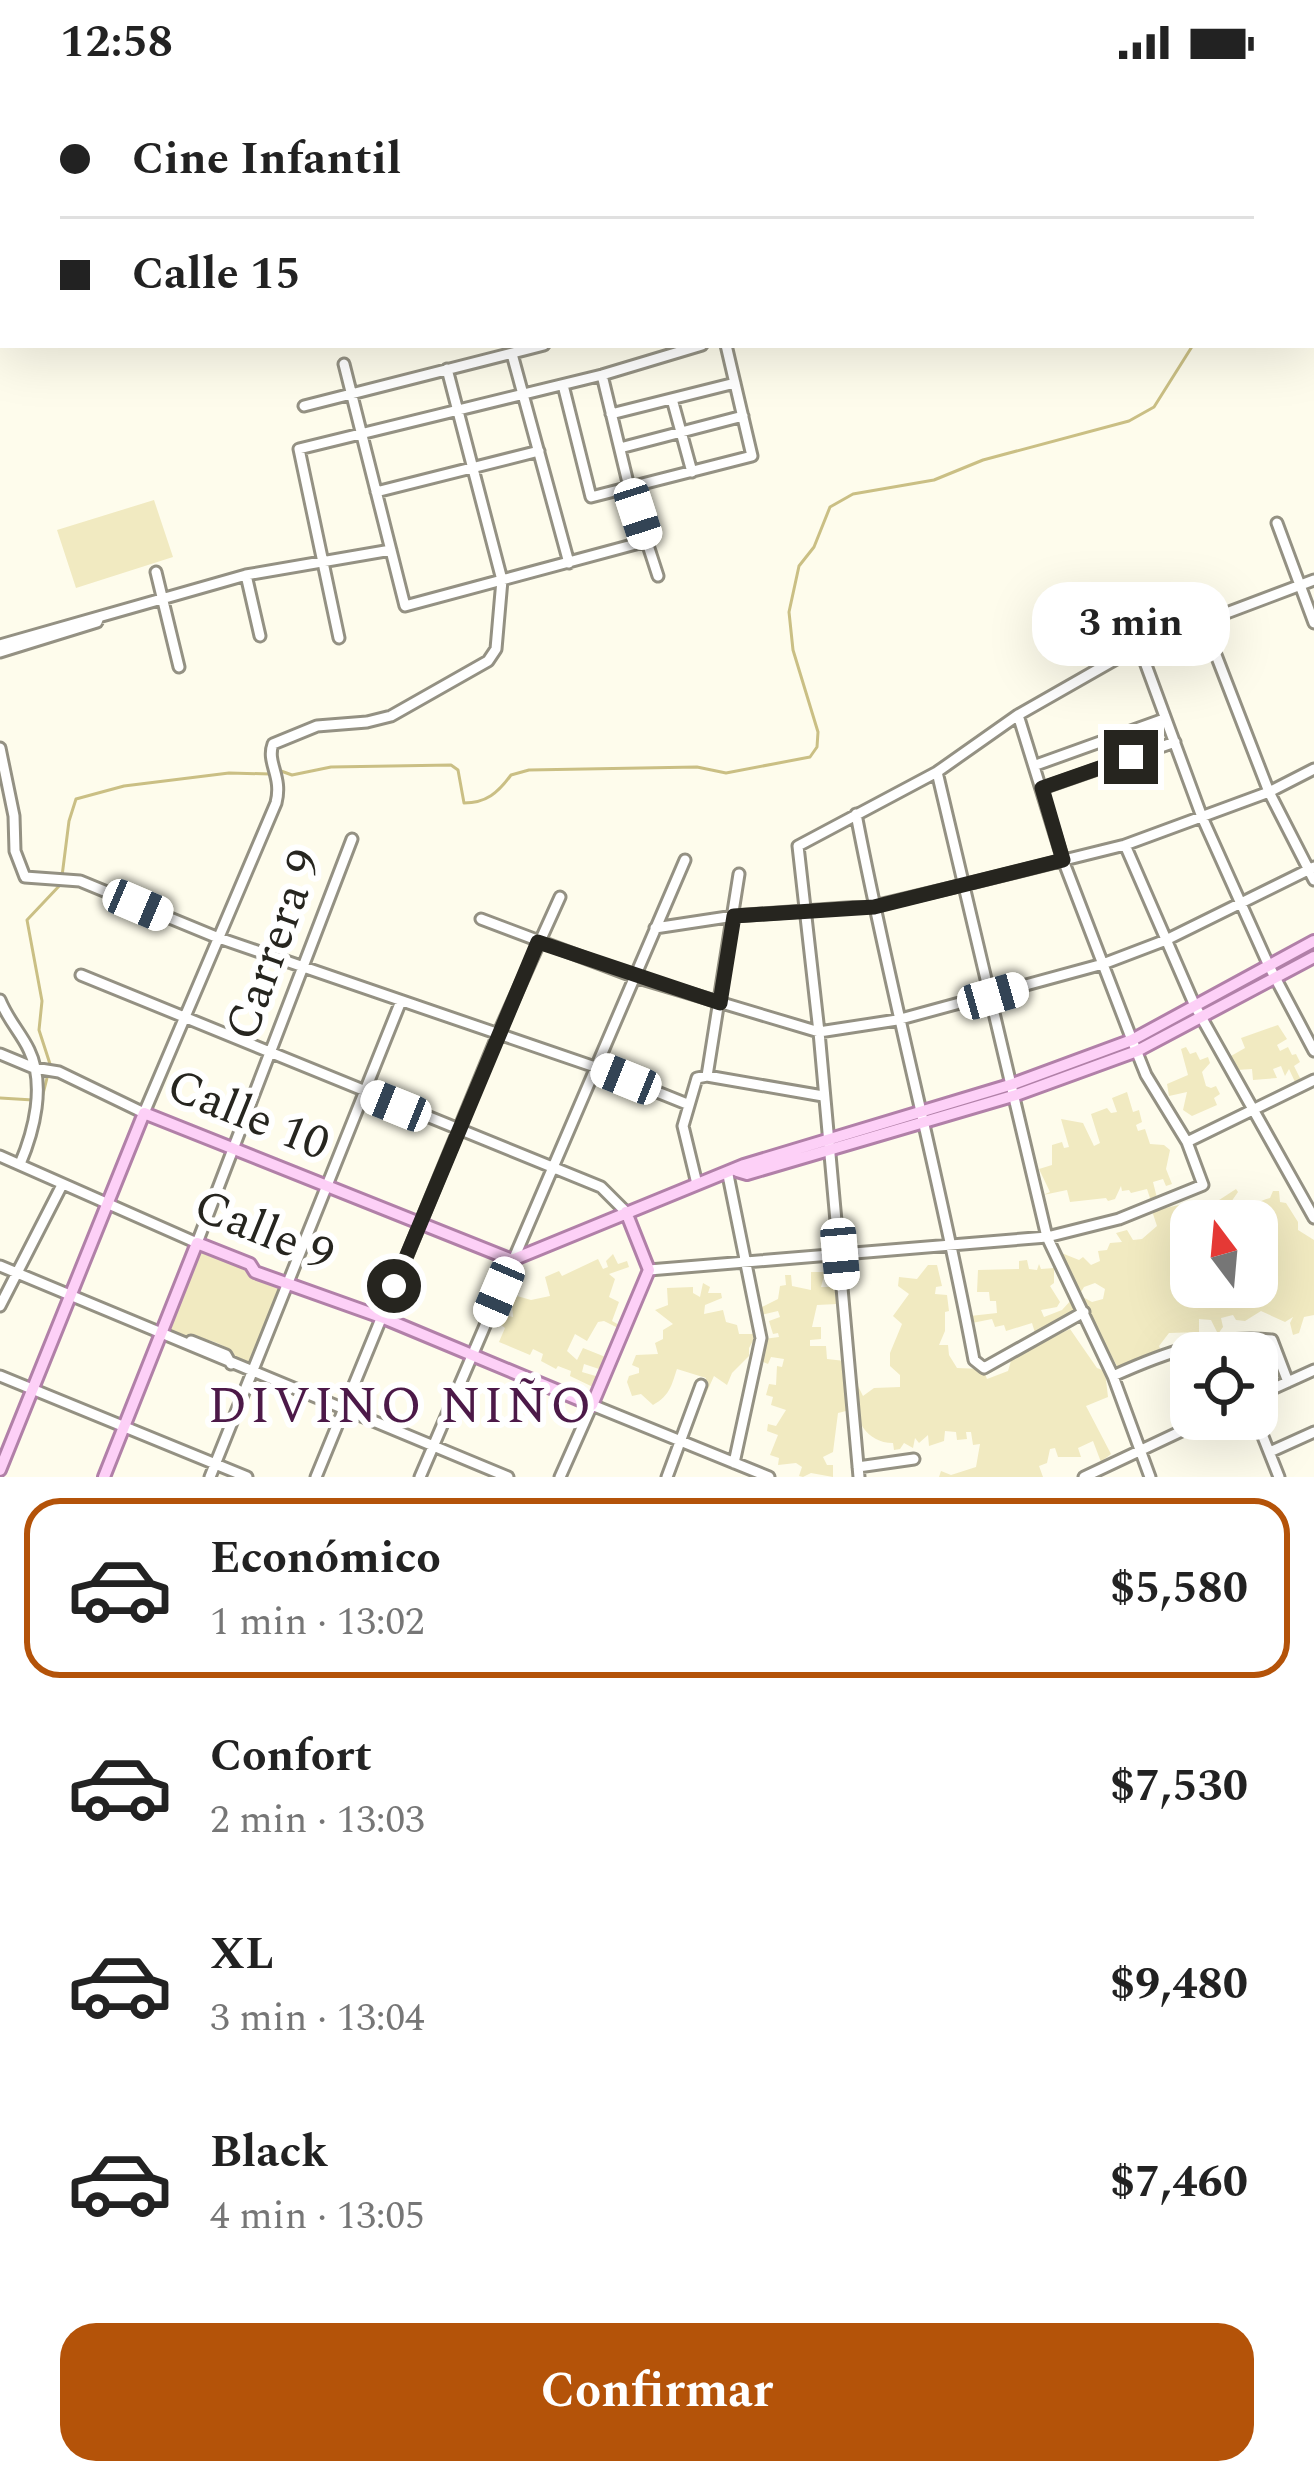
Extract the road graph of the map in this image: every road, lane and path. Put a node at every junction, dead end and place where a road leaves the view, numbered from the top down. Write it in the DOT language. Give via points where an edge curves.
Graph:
graph roads {
  1 [pos="533,348"];
  2 [pos="648,348"];
  3 [pos="693,348"];
  4 [pos="727,348"];
  5 [pos="512,354"];
  6 [pos="650,362"];
  7 [pos="344,364"];
  8 [pos="447,369"];
  9 [pos="602,375"];
  10 [pos="735,383"];
  11 [pos="563,385"];
  12 [pos="352,394"];
  13 [pos="524,395"];
  14 [pos="672,399"];
  15 [pos="304,406"];
  16 [pos="457,410"];
  17 [pos="611,414"];
  18 [pos="742,416"];
  19 [pos="681,432"];
  20 [pos="361,434"];
  21 [pos="620,448"];
  22 [pos="539,451"];
  23 [pos="472,468"];
  24 [pos="692,472"];
  25 [pos="629,487"];
  26 [pos="376,492"];
  27 [pos="1277,524"];
  28 [pos="647,541"];
  29 [pos="391,550"];
  30 [pos="568,563"];
  31 [pos="325,565"];
  32 [pos="156,572"];
  33 [pos="246,575"];
  34 [pos="658,576"];
  35 [pos="502,580"];
  36 [pos="1314,580"];
  37 [pos="1301,586"];
  38 [pos="163,597"];
  39 [pos="1314,623"];
  40 [pos="1204,624"];
  41 [pos="260,636"];
  42 [pos="339,638"];
  43 [pos="1138,646"];
  44 [pos="0,649"];
  45 [pos="179,667"];
  46 [pos="1018,715"];
  47 [pos="1164,719"];
  48 [pos="1175,742"];
  49 [pos="0,748"];
  50 [pos="1036,765"];
  51 [pos="1314,769"];
  52 [pos="937,772"];
  53 [pos="1042,788"];
  54 [pos="1269,792"];
  55 [pos="856,814"];
  56 [pos="1202,817"];
  57 [pos="352,839"];
  58 [pos="1125,845"];
  59 [pos="685,860"];
  60 [pos="1063,860"];
  61 [pos="1312,872"];
  62 [pos="740,874"];
  63 [pos="964,885"];
  64 [pos="560,897"];
  65 [pos="1241,904"];
  66 [pos="874,907"];
  67 [pos="807,912"];
  68 [pos="734,916"];
  69 [pos="481,919"];
  70 [pos="656,928"];
  71 [pos="216,938"];
  72 [pos="1166,940"];
  73 [pos="1314,941"];
  74 [pos="538,942"];
  75 [pos="1314,957"];
  76 [pos="1102,964"];
  77 [pos="301,968"];
  78 [pos="1273,972"];
  79 [pos="81,975"];
  80 [pos="635,976"];
  81 [pos="993,996"];
  82 [pos="0,1000"];
  83 [pos="400,1001"];
  84 [pos="720,1003"];
  85 [pos="1198,1011"];
  86 [pos="897,1020"];
  87 [pos="185,1021"];
  88 [pos="820,1032"];
  89 [pos="498,1034"];
  90 [pos="1134,1046"];
  91 [pos="1314,1051"];
  92 [pos="0,1054"];
  93 [pos="272,1055"];
  94 [pos="595,1067"];
  95 [pos="34,1068"];
  96 [pos="707,1076"];
  97 [pos="1314,1080"];
  98 [pos="1014,1090"];
  99 [pos="364,1093"];
  100 [pos="823,1096"];
  101 [pos="687,1104"];
  102 [pos="1251,1109"];
  103 [pos="144,1113"];
  104 [pos="921,1117"];
  105 [pos="458,1131"];
  106 [pos="1187,1142"];
  107 [pos="827,1144"];
  108 [pos="236,1150"];
  109 [pos="0,1156"];
  110 [pos="20,1164"];
  111 [pos="551,1167"];
  112 [pos="732,1173"];
  113 [pos="697,1184"];
  114 [pos="62,1185"];
  115 [pos="326,1186"];
  116 [pos="109,1204"];
  117 [pos="626,1212"];
  118 [pos="1314,1218"];
  119 [pos="420,1224"];
  120 [pos="1047,1237"];
  121 [pos="197,1243"];
  122 [pos="953,1245"];
  123 [pos="840,1254"];
  124 [pos="512,1260"];
  125 [pos="744,1262"];
  126 [pos="0,1266"];
  127 [pos="649,1270"];
  128 [pos="17,1273"];
  129 [pos="286,1280"];
  130 [pos="70,1295"];
  131 [pos="0,1306"];
  132 [pos="1084,1312"];
  133 [pos="381,1317"];
  134 [pos="162,1334"];
  135 [pos="1170,1352"];
  136 [pos="473,1355"];
  137 [pos="1278,1356"];
  138 [pos="1314,1370"];
  139 [pos="251,1373"];
  140 [pos="0,1376"];
  141 [pos="1113,1376"];
  142 [pos="1288,1382"];
  143 [pos="701,1385"];
  144 [pos="1278,1387"];
  145 [pos="33,1390"];
  146 [pos="592,1405"];
  147 [pos="345,1408"];
  148 [pos="125,1427"];
  149 [pos="1314,1432"];
  150 [pos="1170,1436"];
  151 [pos="1265,1440"];
  152 [pos="680,1443"];
  153 [pos="435,1445"];
  154 [pos="1140,1450"];
  155 [pos="1270,1452"];
  156 [pos="914,1460"];
  157 [pos="734,1463"];
  158 [pos="215,1465"];
  159 [pos="0,1470"];
  160 [pos="858,1472"];
  161 [pos="1278,1474"];
  162 [pos="1090,1475"];
  163 [pos="104,1477"];
  164 [pos="210,1477"];
  165 [pos="247,1477"];
  166 [pos="316,1477"];
  167 [pos="420,1477"];
  168 [pos="508,1477"];
  169 [pos="560,1477"];
  170 [pos="667,1477"];
  171 [pos="769,1477"];
  172 [pos="1150,1477"];
  173 [pos="1264,1477"];
  1 -- 5 [label="street"];
  2 -- 6 [label="street"];
  3 -- 6 [label="street"];
  4 -- 10 [label="street"];
  5 -- 8 [label="street"];
  5 -- 13 [label="street"];
  6 -- 9 [label="street"];
  7 -- 12 [label="street"];
  8 -- 12 [label="street"];
  8 -- 16 [label="street"];
  9 -- 11 [label="street"];
  9 -- 17 [label="street"];
  10 -- 14 [label="street"];
  10 -- 18 [label="street"];
  11 -- 13 [label="street"];
  11 -- 25 [label="street" via="591,497"];
  12 -- 15 [label="street"];
  12 -- 20 [label="street"];
  13 -- 16 [label="street"];
  13 -- 22 [label="street"];
  14 -- 17 [label="street"];
  14 -- 19 [label="street"];
  16 -- 20 [label="street"];
  16 -- 23 [label="street"];
  17 -- 21 [label="street"];
  18 -- 19 [label="street"];
  18 -- 24 [label="street" via="752,457"];
  19 -- 21 [label="street"];
  19 -- 24 [label="street"];
  20 -- 26 [label="street"];
  20 -- 31 [label="street" via="299,449"];
  21 -- 25 [label="street"];
  22 -- 23 [label="street"];
  22 -- 30 [label="street"];
  23 -- 26 [label="street"];
  23 -- 35 [label="street"];
  24 -- 25 [label="street"];
  25 -- 28 [label="street"];
  26 -- 29 [label="street"];
  27 -- 37 [label="street"];
  28 -- 30 [label="street"];
  28 -- 34 [label="street"];
  29 -- 31 [label="street"];
  29 -- 35 [label="street" via="405,606"];
  30 -- 35 [label="street"];
  31 -- 33 [label="street"];
  31 -- 42 [label="street"];
  32 -- 38 [label="street"];
  33 -- 38 [label="street"];
  33 -- 41 [label="street"];
  35 -- 71 [label="street" via="496,650 488,661 391,716 317,726 273,744 280,784"];
  36 -- 37 [label="street"];
  37 -- 39 [label="street"];
  37 -- 40 [label="street"];
  38 -- 44 [label="street"];
  38 -- 45 [label="street"];
  40 -- 43 [label="street"];
  40 -- 54 [label="street"];
  43 -- 46 [label="street"];
  43 -- 47 [label="street"];
  46 -- 50 [label="street"];
  46 -- 52 [label="street"];
  47 -- 48 [label="street"];
  47 -- 50 [label="street"];
  48 -- 53 [label="street"];
  48 -- 56 [label="street"];
  49 -- 71 [label="street" via="25,877 68,878"];
  50 -- 53 [label="street"];
  51 -- 54 [label="street"];
  52 -- 55 [label="street"];
  52 -- 63 [label="street"];
  53 -- 60 [label="street"];
  54 -- 56 [label="street"];
  54 -- 61 [label="street"];
  55 -- 66 [label="street"];
  55 -- 67 [label="street" via="799,845"];
  56 -- 58 [label="street"];
  56 -- 65 [label="street"];
  57 -- 77 [label="street, Carrera 9"];
  58 -- 60 [label="street"];
  58 -- 72 [label="street"];
  59 -- 70 [label="street"];
  60 -- 63 [label="street"];
  60 -- 76 [label="street"];
  61 -- 65 [label="street"];
  62 -- 68 [label="street"];
  63 -- 66 [label="street"];
  63 -- 81 [label="street"];
  64 -- 74 [label="street"];
  65 -- 72 [label="street"];
  65 -- 78 [label="street"];
  66 -- 67 [label="street"];
  66 -- 86 [label="street"];
  67 -- 68 [label="street"];
  67 -- 88 [label="street"];
  68 -- 70 [label="street"];
  68 -- 84 [label="street"];
  69 -- 74 [label="street"];
  70 -- 80 [label="street"];
  71 -- 77 [label="street"];
  71 -- 87 [label="street"];
  72 -- 76 [label="street"];
  72 -- 85 [label="street"];
  73 -- 78 [label="main road"];
  74 -- 80 [label="street"];
  74 -- 89 [label="street"];
  75 -- 78 [label="main road"];
  76 -- 81 [label="street"];
  76 -- 90 [label="street"];
  77 -- 83 [label="street"];
  77 -- 93 [label="street, Carrera 9"];
  78 -- 85 [label="main road"];
  78 -- 91 [label="street"];
  79 -- 87 [label="street"];
  80 -- 84 [label="street"];
  80 -- 94 [label="street"];
  81 -- 86 [label="street"];
  81 -- 98 [label="street"];
  82 -- 95 [label="street"];
  83 -- 89 [label="street"];
  83 -- 99 [label="street"];
  84 -- 88 [label="street"];
  84 -- 96 [label="street"];
  85 -- 90 [label="main road"];
  85 -- 102 [label="street"];
  86 -- 88 [label="street"];
  86 -- 104 [label="street"];
  87 -- 93 [label="street"];
  87 -- 103 [label="street"];
  88 -- 100 [label="street"];
  89 -- 94 [label="street"];
  89 -- 105 [label="street"];
  90 -- 98 [label="main road"];
  90 -- 106 [label="street"];
  92 -- 95 [label="street, Calle 10"];
  93 -- 99 [label="street"];
  93 -- 108 [label="street, Carrera 9"];
  94 -- 101 [label="street"];
  94 -- 111 [label="street"];
  95 -- 103 [label="street, Calle 10"];
  95 -- 110 [label="street" via="35,1114"];
  96 -- 100 [label="street"];
  96 -- 101 [label="street" via="697,1078"];
  97 -- 102 [label="street"];
  98 -- 104 [label="main road"];
  98 -- 120 [label="street"];
  99 -- 105 [label="street"];
  99 -- 115 [label="street"];
  100 -- 107 [label="street"];
  101 -- 113 [label="street" via="683,1126"];
  102 -- 106 [label="street"];
  102 -- 118 [label="street"];
  103 -- 108 [label="main road, Calle 10"];
  103 -- 116 [label="main road"];
  104 -- 107 [label="main road"];
  104 -- 122 [label="street"];
  105 -- 111 [label="street"];
  105 -- 119 [label="street"];
  106 -- 120 [label="street" via="1203,1185"];
  107 -- 112 [label="main road"];
  107 -- 123 [label="street"];
  108 -- 115 [label="main road, Calle 10"];
  108 -- 121 [label="street, Carrera 9"];
  109 -- 110 [label="street, Calle 9"];
  110 -- 114 [label="street, Calle 9"];
  111 -- 117 [label="street" via="601,1187"];
  111 -- 124 [label="street"];
  112 -- 113 [label="main road"];
  112 -- 125 [label="street"];
  113 -- 117 [label="main road"];
  114 -- 116 [label="street, Calle 9"];
  114 -- 128 [label="street"];
  115 -- 119 [label="main road, Calle 10"];
  115 -- 129 [label="street"];
  116 -- 121 [label="street, Calle 9"];
  116 -- 130 [label="main road"];
  117 -- 124 [label="main road"];
  117 -- 127 [label="main road"];
  119 -- 124 [label="main road, Calle 10"];
  119 -- 133 [label="street"];
  120 -- 122 [label="street"];
  120 -- 132 [label="street"];
  121 -- 129 [label="main road, Calle 9"];
  121 -- 134 [label="main road, Carrera 9"];
  122 -- 123 [label="street"];
  122 -- 132 [label="street" via="980,1366"];
  123 -- 125 [label="street"];
  123 -- 160 [label="street"];
  124 -- 136 [label="street"];
  125 -- 127 [label="street"];
  125 -- 157 [label="street" via="761,1338"];
  126 -- 128 [label="street"];
  127 -- 146 [label="main road"];
  128 -- 130 [label="street"];
  128 -- 131 [label="street"];
  129 -- 133 [label="main road, Calle 9"];
  129 -- 139 [label="street"];
  130 -- 134 [label="street"];
  130 -- 145 [label="main road"];
  132 -- 141 [label="street"];
  133 -- 136 [label="main road, Calle 9"];
  133 -- 147 [label="street"];
  134 -- 139 [label="street"];
  134 -- 148 [label="main road, Carrera 9"];
  135 -- 141 [label="street"];
  136 -- 146 [label="main road, Calle 9"];
  136 -- 153 [label="street"];
  137 -- 142 [label="street"];
  138 -- 142 [label="street"];
  139 -- 147 [label="street"];
  139 -- 158 [label="street"];
  140 -- 145 [label="street"];
  141 -- 154 [label="street"];
  142 -- 144 [label="street"];
  143 -- 152 [label="street"];
  145 -- 148 [label="street"];
  145 -- 159 [label="main road"];
  146 -- 152 [label="street, Calle 9"];
  146 -- 169 [label="street"];
  147 -- 153 [label="street"];
  147 -- 166 [label="street"];
  148 -- 158 [label="street"];
  148 -- 163 [label="main road, Carrera 9"];
  149 -- 155 [label="street"];
  150 -- 154 [label="street"];
  151 -- 155 [label="street"];
  152 -- 157 [label="street, Calle 9"];
  152 -- 170 [label="street"];
  153 -- 167 [label="street"];
  153 -- 168 [label="street"];
  154 -- 162 [label="street"];
  154 -- 172 [label="street"];
  155 -- 161 [label="street"];
  156 -- 160 [label="street"];
  157 -- 171 [label="street, Calle 9"];
  158 -- 164 [label="street"];
  158 -- 165 [label="street"];
  161 -- 173 [label="street"];
}
